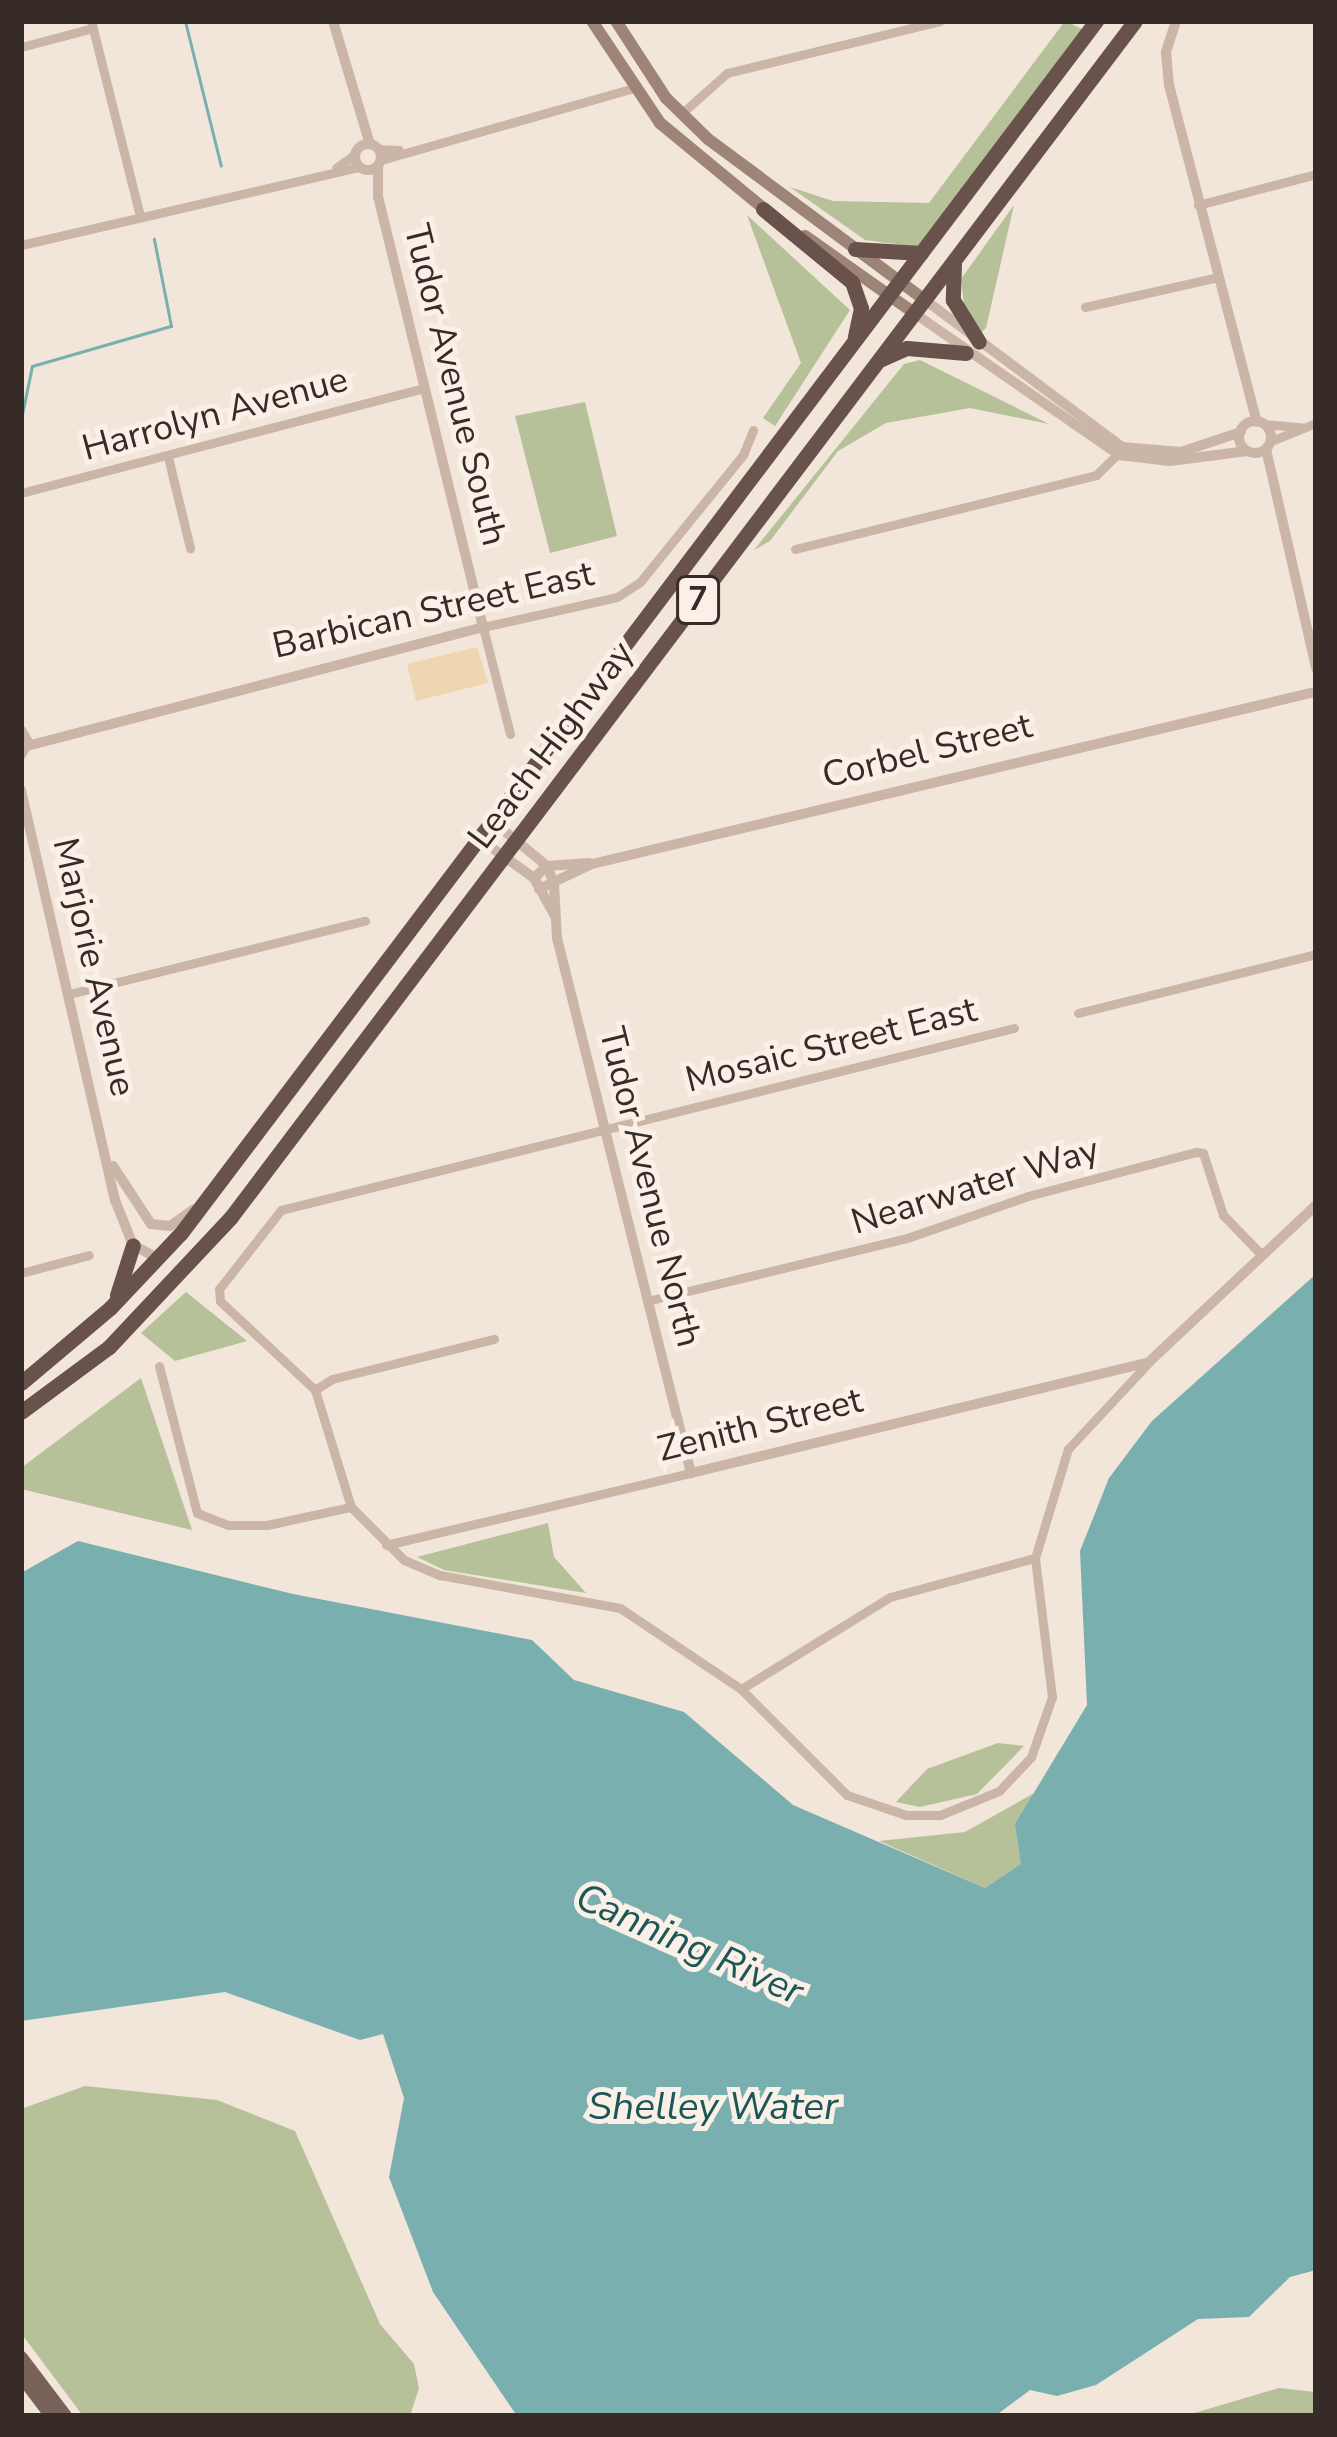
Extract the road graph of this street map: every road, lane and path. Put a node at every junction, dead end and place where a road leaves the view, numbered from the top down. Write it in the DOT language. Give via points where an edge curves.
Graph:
graph roads {
  1 [pos="333,21"];
  2 [pos="592,21"];
  3 [pos="616,21"];
  4 [pos="940,21"];
  5 [pos="1096,21"];
  6 [pos="1135,21"];
  7 [pos="1176,21"];
  8 [pos="92,25"];
  9 [pos="21,47"];
  10 [pos="633,88"];
  11 [pos="681,114"];
  12 [pos="368,157"];
  13 [pos="1316,174"];
  14 [pos="1198,205"];
  15 [pos="763,208"];
  16 [pos="140,216"];
  17 [pos="21,245"];
  18 [pos="855,249"];
  19 [pos="921,253"];
  20 [pos="955,261"];
  21 [pos="1217,277"];
  22 [pos="894,288"];
  23 [pos="919,306"];
  24 [pos="1085,308"];
  25 [pos="854,340"];
  26 [pos="972,348"];
  27 [pos="880,359"];
  28 [pos="424,388"];
  29 [pos="1316,423"];
  30 [pos="1252,426"];
  31 [pos="1301,427"];
  32 [pos="753,430"];
  33 [pos="1259,448"];
  34 [pos="1121,451"];
  35 [pos="168,457"];
  36 [pos="21,493"];
  37 [pos="190,548"];
  38 [pos="795,549"];
  39 [pos="483,627"];
  40 [pos="1312,678"];
  41 [pos="22,730"];
  42 [pos="52,734"];
  43 [pos="510,734"];
  44 [pos="23,752"];
  45 [pos="21,770"];
  46 [pos="21,790"];
  47 [pos="491,820"];
  48 [pos="478,838"];
  49 [pos="516,840"];
  50 [pos="503,856"];
  51 [pos="592,864"];
  52 [pos="547,866"];
  53 [pos="537,884"];
  54 [pos="554,884"];
  55 [pos="555,916"];
  56 [pos="365,922"];
  57 [pos="1316,954"];
  58 [pos="69,994"];
  59 [pos="1078,1013"];
  60 [pos="1014,1028"];
  61 [pos="604,1128"];
  62 [pos="108,1158"];
  63 [pos="203,1203"];
  64 [pos="1316,1204"];
  65 [pos="133,1245"];
  66 [pos="205,1249"];
  67 [pos="1260,1253"];
  68 [pos="89,1255"];
  69 [pos="159,1259"];
  70 [pos="21,1273"];
  71 [pos="647,1301"];
  72 [pos="110,1308"];
  73 [pos="494,1339"];
  74 [pos="1149,1362"];
  75 [pos="159,1366"];
  76 [pos="21,1383"];
  77 [pos="315,1390"];
  78 [pos="21,1412"];
  79 [pos="691,1473"];
  80 [pos="351,1507"];
  81 [pos="386,1545"];
  82 [pos="1035,1558"];
  83 [pos="741,1689"];
  84 [pos="21,2358"];
  85 [pos="21,2375"];
  86 [pos="52,2416"];
  87 [pos="65,2416"];
  1 -- 12 [label="street, Tudor Avenue South"];
  2 -- 10 [label="main road"];
  3 -- 11 [label="main road"];
  4 -- 11 [label="street" via="727,73"];
  5 -- 19 [label="highway, Leach Highway / 7"];
  6 -- 20 [label="highway, Leach Highway / 7"];
  7 -- 14 [label="street" via="1166,65"];
  8 -- 9 [label="street"];
  8 -- 16 [label="street"];
  10 -- 12 [label="street"];
  10 -- 15 [label="main road" via="681,143"];
  11 -- 18 [label="main road" via="763,186"];
  12 -- 16 [label="street"];
  12 -- 28 [label="street, Tudor Avenue South"];
  13 -- 14 [label="street"];
  14 -- 21 [label="street"];
  15 -- 22 [label="main road"];
  15 -- 25 [label="highway" via="852,282 861,308"];
  16 -- 17 [label="street"];
  18 -- 19 [label="highway"];
  18 -- 22 [label="main road"];
  19 -- 22 [label="highway, Leach Highway / 7"];
  20 -- 23 [label="highway, Leach Highway / 7"];
  20 -- 26 [label="highway" via="953,300"];
  21 -- 24 [label="street"];
  21 -- 30 [label="street"];
  22 -- 23 [label="main road"];
  22 -- 25 [label="highway, Leach Highway / 7"];
  23 -- 26 [label="street"];
  23 -- 27 [label="highway, Leach Highway / 7"];
  25 -- 47 [label="highway, Leach Highway / 7"];
  26 -- 27 [label="highway" via="912,347"];
  26 -- 34 [label="street"];
  27 -- 49 [label="highway, Leach Highway / 7"];
  28 -- 35 [label="street, Harrolyn Avenue"];
  28 -- 39 [label="street, Tudor Avenue South"];
  29 -- 31 [label="street"];
  30 -- 31 [label="street"];
  30 -- 33 [label="street"];
  30 -- 33 [label="street"];
  30 -- 34 [label="street" via="1180,452"];
  31 -- 33 [label="street"];
  32 -- 39 [label="street, Barbican Street East" via="743,455 640,582 617,597"];
  33 -- 34 [label="street" via="1170,461"];
  33 -- 40 [label="street"];
  34 -- 38 [label="street" via="1096,475"];
  35 -- 36 [label="street, Harrolyn Avenue"];
  35 -- 37 [label="street"];
  39 -- 42 [label="street, Barbican Street East"];
  39 -- 43 [label="street, Tudor Avenue South"];
  40 -- 51 [label="street, Corbel Street" via="1275,696"];
  41 -- 42 [label="street, Barbican Street East"];
  41 -- 44 [label="street"];
  42 -- 44 [label="street, Barbican Street East"];
  44 -- 45 [label="street"];
  46 -- 58 [label="street, Marjorie Avenue"];
  47 -- 48 [label="highway, Leach Highway / 7"];
  47 -- 49 [label="street, Tudor Avenue North"];
  48 -- 50 [label="street, Tudor Avenue North"];
  48 -- 63 [label="highway, Leach Highway / 7"];
  49 -- 50 [label="highway, Leach Highway / 7"];
  49 -- 52 [label="street, Tudor Avenue North"];
  50 -- 53 [label="street, Tudor Avenue North"];
  50 -- 66 [label="highway, Leach Highway / 7"];
  51 -- 52 [label="street, Corbel Street"];
  51 -- 54 [label="street, Corbel Street"];
  52 -- 53 [label="street"];
  52 -- 54 [label="street, Tudor Avenue North"];
  53 -- 54 [label="street, Corbel Street"];
  53 -- 55 [label="street, Tudor Avenue North"];
  54 -- 55 [label="street, Tudor Avenue North"];
  55 -- 61 [label="street, Tudor Avenue North"];
  56 -- 58 [label="street"];
  57 -- 59 [label="street"];
  58 -- 62 [label="street, Marjorie Avenue"];
  60 -- 61 [label="street, Mosaic Street East"];
  61 -- 71 [label="street, Tudor Avenue North"];
  61 -- 77 [label="street, Mosaic Street East" via="281,1210 219,1289 220,1301"];
  62 -- 63 [label="street, Marjorie Avenue" via="151,1224 170,1226"];
  62 -- 65 [label="street, Marjorie Avenue"];
  63 -- 69 [label="highway, Leach Highway / 7"];
  64 -- 67 [label="street"];
  65 -- 69 [label="street"];
  65 -- 72 [label="highway"];
  66 -- 69 [label="highway" via="178,1262"];
  66 -- 78 [label="highway, Leach Highway / 7" via="109,1347"];
  67 -- 71 [label="street, Nearwater Way" via="1223,1215 1203,1153 1196,1152 908,1238"];
  67 -- 74 [label="street"];
  68 -- 70 [label="street"];
  69 -- 72 [label="highway, Leach Highway / 7"];
  71 -- 79 [label="street, Tudor Avenue North"];
  72 -- 76 [label="highway, Leach Highway / 7"];
  73 -- 77 [label="street"];
  74 -- 79 [label="street, Zenith Street"];
  74 -- 82 [label="street" via="1068,1449"];
  75 -- 80 [label="street" via="197,1513 228,1525 267,1525"];
  77 -- 80 [label="street"];
  79 -- 81 [label="street, Zenith Street"];
  80 -- 81 [label="street"];
  81 -- 83 [label="street" via="440,1575 620,1608"];
  82 -- 83 [label="street" via="890,1597"];
  82 -- 83 [label="street" via="1051,1672 1048,1721 1020,1771 984,1798 919,1816 847,1795"];
  84 -- 87 [label="main road"];
  85 -- 86 [label="main road"];
}
